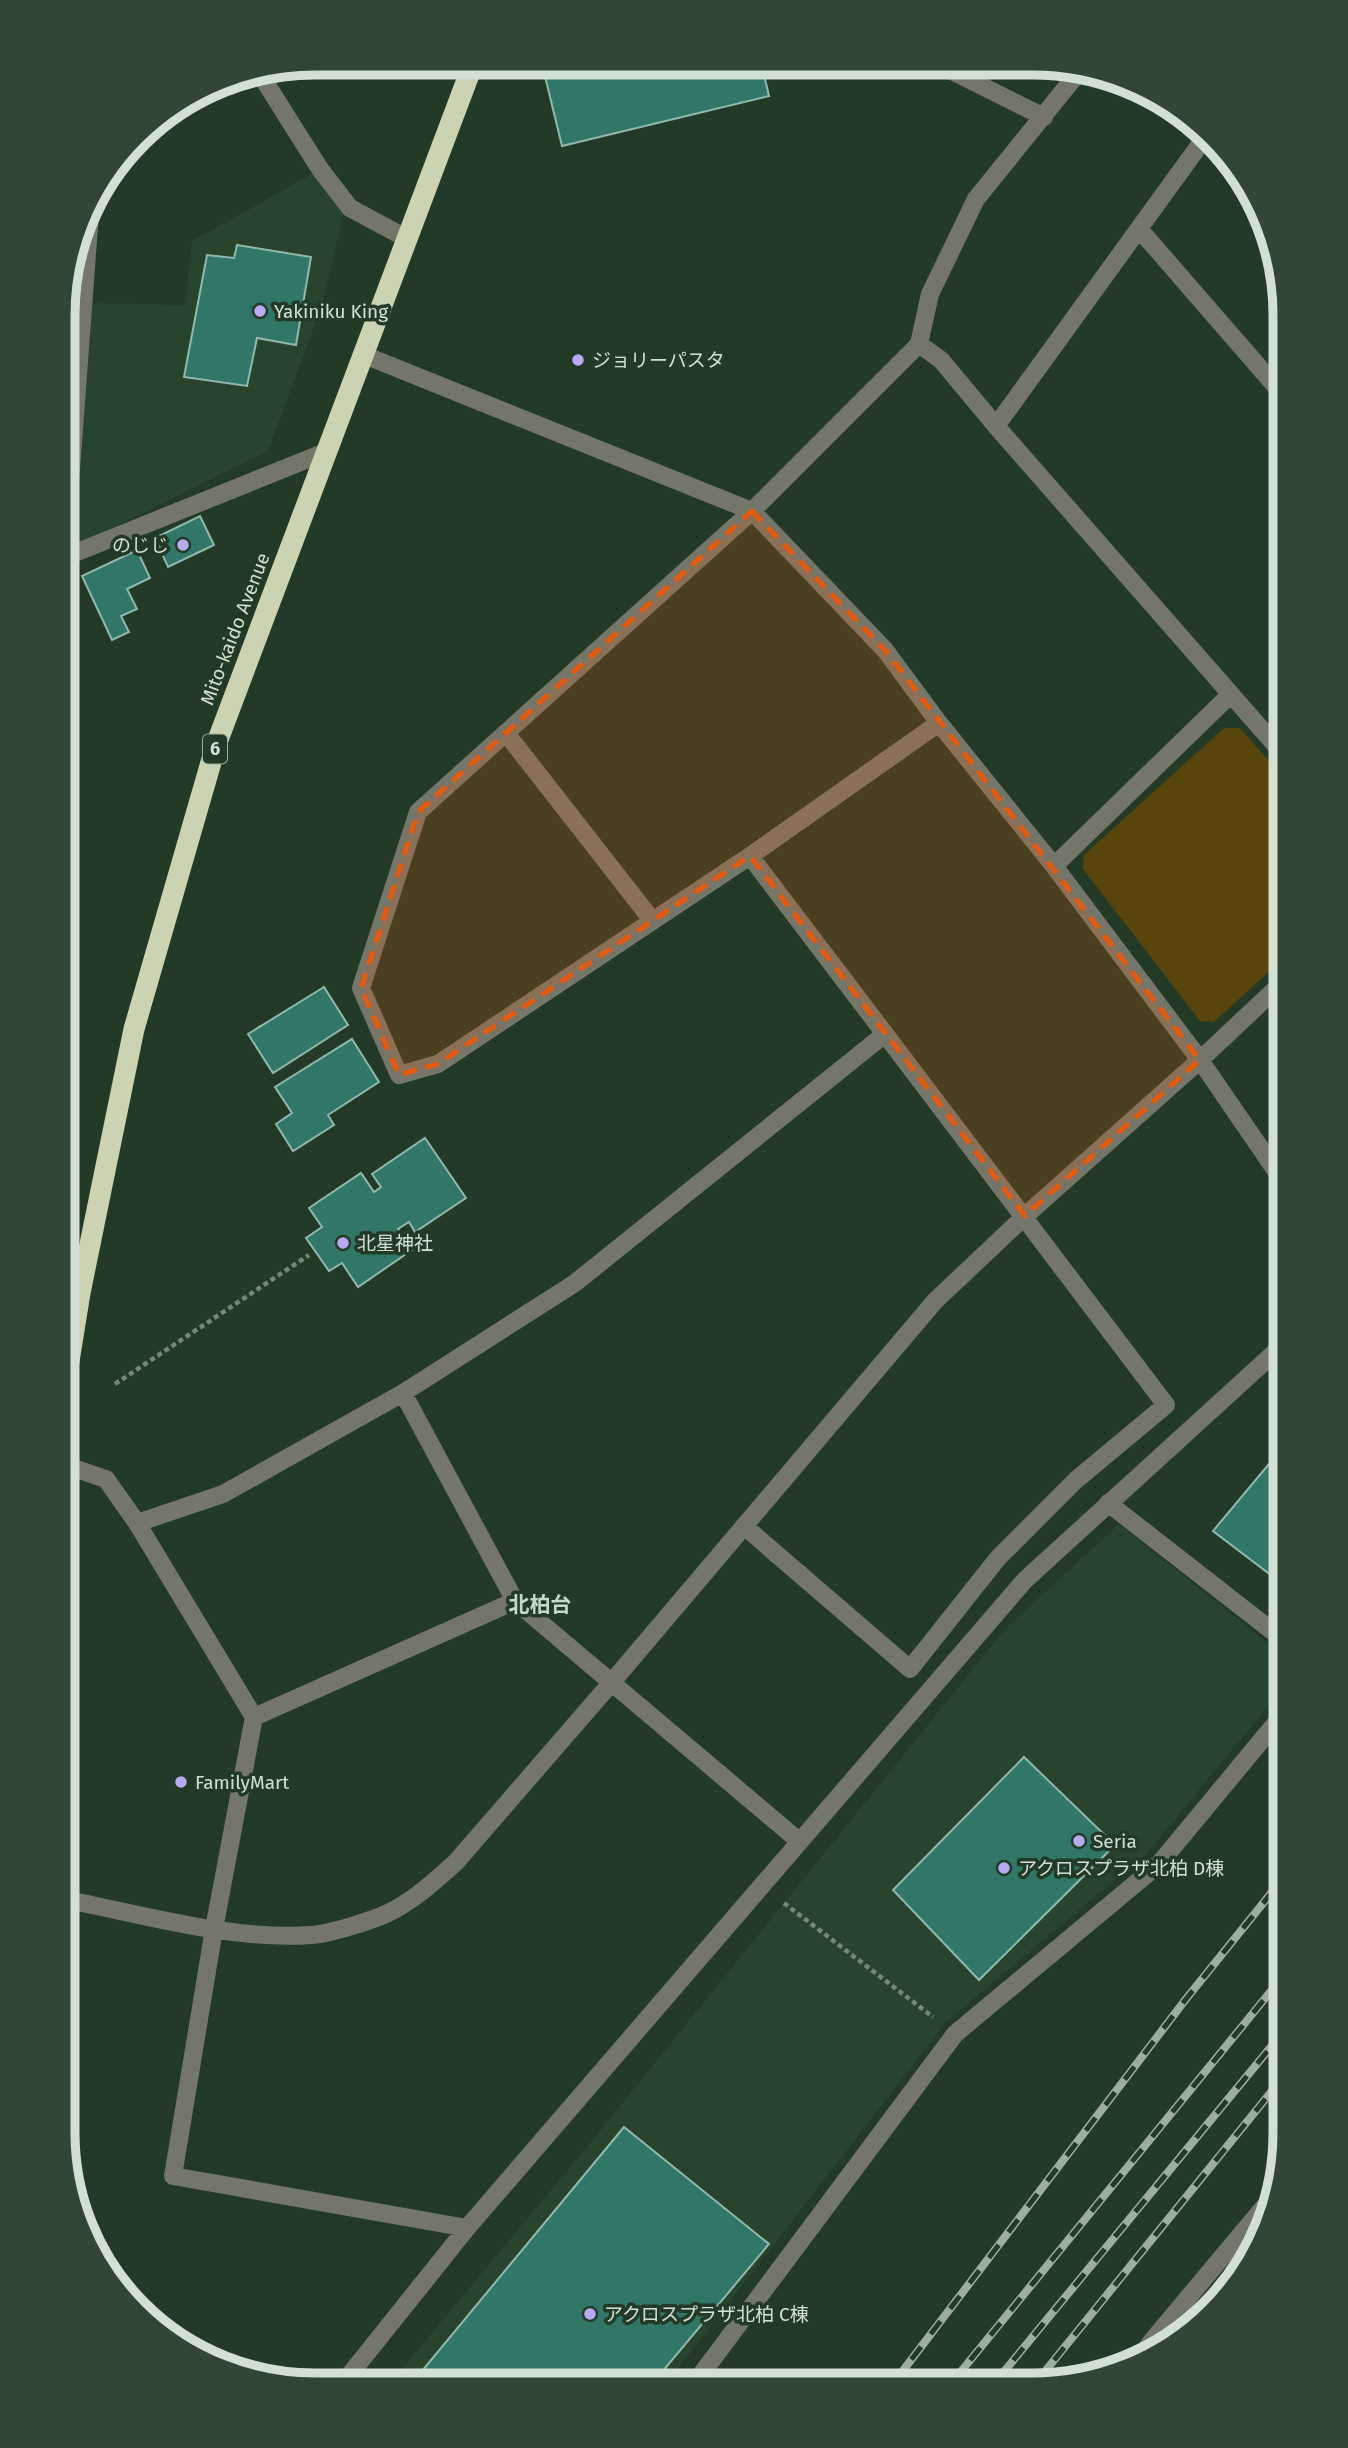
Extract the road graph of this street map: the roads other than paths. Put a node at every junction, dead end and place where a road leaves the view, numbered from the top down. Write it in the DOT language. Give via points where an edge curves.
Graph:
graph roads {
  1 [pos="468,75"];
  2 [pos="960,75"];
  3 [pos="1074,79"];
  4 [pos="264,81"];
  5 [pos="1044,117"];
  6 [pos="1200,144"];
  7 [pos="1140,230"];
  8 [pos="406,238"];
  9 [pos="83,255"];
  10 [pos="919,344"];
  11 [pos="364,355"];
  12 [pos="75,382"];
  13 [pos="1273,383"];
  14 [pos="996,426"];
  15 [pos="328,451"];
  16 [pos="752,511"];
  17 [pos="75,553"];
  18 [pos="1230,695"];
  19 [pos="939,723"];
  20 [pos="506,733"];
  21 [pos="1273,742"];
  22 [pos="750,856"];
  23 [pos="1054,866"];
  24 [pos="652,920"];
  25 [pos="1273,992"];
  26 [pos="885,1034"];
  27 [pos="1200,1060"];
  28 [pos="1273,1166"];
  29 [pos="1025,1216"];
  30 [pos="75,1279"];
  31 [pos="1272,1355"];
  32 [pos="403,1393"];
  33 [pos="75,1469"];
  34 [pos="1113,1507"];
  35 [pos="137,1523"];
  36 [pos="744,1526"];
  37 [pos="515,1601"];
  38 [pos="1272,1632"];
  39 [pos="612,1682"];
  40 [pos="254,1717"];
  41 [pos="1272,1726"];
  42 [pos="799,1841"];
  43 [pos="75,1901"];
  44 [pos="215,1929"];
  45 [pos="1259,2213"];
  46 [pos="467,2228"];
  47 [pos="1153,2340"];
  48 [pos="351,2373"];
  49 [pos="702,2373"];
  1 -- 8 [label="highway, Mito-kaido Avenue / 6"];
  2 -- 5 [label="street"];
  3 -- 5 [label="street"];
  4 -- 8 [label="street" via="320,169 351,208"];
  5 -- 10 [label="street" via="976,199 930,294"];
  6 -- 7 [label="street"];
  7 -- 13 [label="street"];
  7 -- 14 [label="street"];
  8 -- 11 [label="highway, Mito-kaido Avenue / 6"];
  9 -- 12 [label="street"];
  10 -- 14 [label="street" via="941,360"];
  10 -- 16 [label="street"];
  11 -- 15 [label="highway, Mito-kaido Avenue / 6"];
  11 -- 16 [label="street"];
  14 -- 18 [label="street"];
  15 -- 17 [label="street"];
  15 -- 30 [label="highway, Mito-kaido Avenue / 6" via="216,745 134,1029"];
  16 -- 19 [label="street" via="885,650"];
  16 -- 20 [label="street"];
  18 -- 21 [label="street"];
  18 -- 23 [label="street"];
  19 -- 22 [label="street"];
  19 -- 23 [label="street"];
  20 -- 24 [label="street"];
  20 -- 24 [label="street" via="418,812 361,988 399,1075 438,1064"];
  22 -- 24 [label="street"];
  22 -- 26 [label="street"];
  23 -- 27 [label="street"];
  25 -- 27 [label="street"];
  26 -- 29 [label="street"];
  26 -- 32 [label="street" via="575,1283"];
  27 -- 28 [label="street"];
  27 -- 29 [label="street"];
  29 -- 36 [label="street" via="935,1301"];
  29 -- 36 [label="street" via="1166,1405 1076,1480 998,1558 910,1669"];
  31 -- 34 [label="street"];
  32 -- 35 [label="street" via="223,1493"];
  32 -- 37 [label="street"];
  33 -- 35 [label="street" via="106,1479"];
  34 -- 38 [label="street"];
  34 -- 42 [label="street" via="1025,1580"];
  35 -- 40 [label="street"];
  36 -- 39 [label="street"];
  37 -- 39 [label="street"];
  37 -- 40 [label="street"];
  39 -- 42 [label="street"];
  39 -- 44 [label="street" via="456,1862 409,1901 387,1913 314,1935"];
  40 -- 44 [label="street"];
  41 -- 49 [label="street" via="1159,1864 955,2034"];
  42 -- 46 [label="street"];
  43 -- 44 [label="street"];
  44 -- 46 [label="street" via="173,2176"];
  45 -- 47 [label="street"];
  46 -- 48 [label="street"];
}
